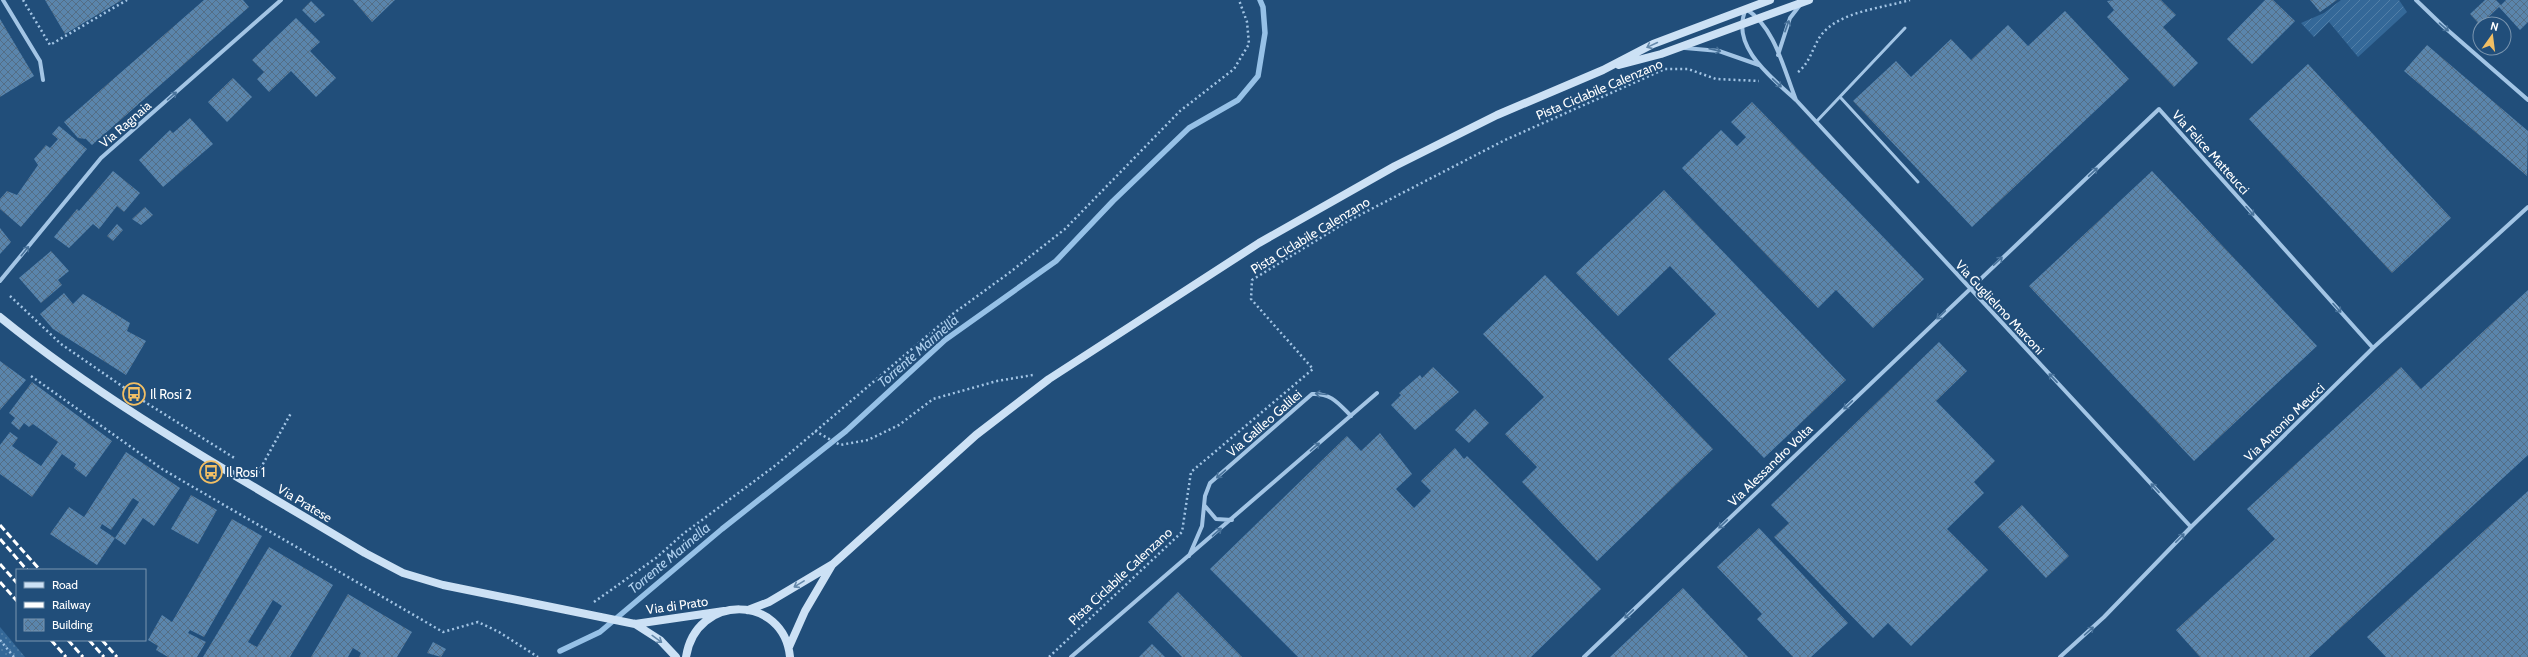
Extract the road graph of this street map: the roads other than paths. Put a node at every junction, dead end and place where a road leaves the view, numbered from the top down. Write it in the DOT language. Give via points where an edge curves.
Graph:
graph roads {
  1 [pos="3,0"];
  2 [pos="282,0"];
  3 [pos="1770,0"];
  4 [pos="2416,0"];
  5 [pos="1806,1"];
  6 [pos="1746,9"];
  7 [pos="1759,18"];
  8 [pos="1742,25"];
  9 [pos="1905,28"];
  10 [pos="1677,48"];
  11 [pos="1778,55"];
  12 [pos="1759,65"];
  13 [pos="1603,70"];
  14 [pos="43,80"];
  15 [pos="1840,97"];
  16 [pos="1796,100"];
  17 [pos="2528,100"];
  18 [pos="1816,122"];
  19 [pos="1918,182"];
  20 [pos="2528,207"];
  21 [pos="0,281"];
  22 [pos="1970,288"];
  23 [pos="0,317"];
  24 [pos="2373,348"];
  25 [pos="1377,392"];
  26 [pos="1351,416"];
  27 [pos="1204,506"];
  28 [pos="1232,520"];
  29 [pos="2191,527"];
  30 [pos="1188,558"];
  31 [pos="833,564"];
  32 [pos="748,610"];
  33 [pos="724,611"];
  34 [pos="612,620"];
  35 [pos="634,624"];
  36 [pos="789,647"];
  37 [pos="676,657"];
  38 [pos="686,657"];
  39 [pos="790,657"];
  40 [pos="1071,657"];
  41 [pos="1584,657"];
  42 [pos="2060,657"];
  1 -- 14 [label="street" via="40,61"];
  21 -- 2 [label="street, Via Ragnaia, one-way" via="101,158"];
  3 -- 6 [label="main road"];
  4 -- 17 [label="street, one-way"];
  5 -- 7 [label="main road"];
  11 -- 5 [label="street, one-way" via="1790,18"];
  6 -- 7 [label="street, Via Guglielmo Marconi"];
  6 -- 8 [label="street, Via Guglielmo Marconi"];
  6 -- 13 [label="main road, one-way" via="1653,44"];
  7 -- 8 [label="main road"];
  7 -- 11 [label="street, Via Guglielmo Marconi" via="1768,30"];
  8 -- 10 [label="main road"];
  8 -- 12 [label="street, Via Guglielmo Marconi" via="1745,40"];
  9 -- 15 [label="lane"];
  10 -- 12 [label="street, Via Guglielmo Marconi, one-way" via="1712,50"];
  10 -- 13 [label="main road"];
  11 -- 16 [label="street, Via Guglielmo Marconi"];
  12 -- 16 [label="street, Via Guglielmo Marconi, one-way"];
  13 -- 31 [label="main road" via="1497,115 1395,166 1259,243 1049,379 976,435"];
  15 -- 18 [label="lane"];
  15 -- 19 [label="lane"];
  16 -- 18 [label="street, Via Guglielmo Marconi"];
  18 -- 22 [label="street, Via Guglielmo Marconi"];
  20 -- 24 [label="street, Via Antonio Meucci"];
  22 -- 24 [label="street, Via Felice Matteucci, one-way" via="2159,109"];
  29 -- 22 [label="street, Via Guglielmo Marconi, one-way"];
  22 -- 41 [label="street, Via Alessandro Volta, one-way"];
  23 -- 34 [label="main road, Via Pratese" via="50,358 133,413 365,553 403,573 443,585"];
  24 -- 29 [label="street, Via Antonio Meucci"];
  25 -- 26 [label="street, Via Galileo Galilei"];
  26 -- 27 [label="street, Via Galileo Galilei, one-way" via="1332,397 1323,393 1312,394 1210,483"];
  28 -- 26 [label="street, Via Galileo Galilei, one-way"];
  27 -- 28 [label="street" via="1216,519"];
  27 -- 30 [label="street, Via Galileo Galilei" via="1202,526"];
  30 -- 28 [label="street, Via Galileo Galilei, one-way"];
  42 -- 29 [label="street, Via Antonio Meucci, one-way" via="2104,617"];
  30 -- 40 [label="street, Via Galileo Galilei"];
  31 -- 32 [label="main road, one-way" via="769,602"];
  31 -- 36 [label="main road" via="805,611"];
  32 -- 33 [label="main road, Via di Prato"];
  32 -- 36 [label="main road, Via di Prato" via="770,619 784,636"];
  33 -- 35 [label="main road, Via di Prato"];
  33 -- 38 [label="main road, Via di Prato" via="708,619 695,632"];
  34 -- 35 [label="main road, Via di Prato"];
  35 -- 37 [label="main road, Via di Prato, one-way" via="660,640"];
  36 -- 39 [label="main road, Via di Prato"];
}
